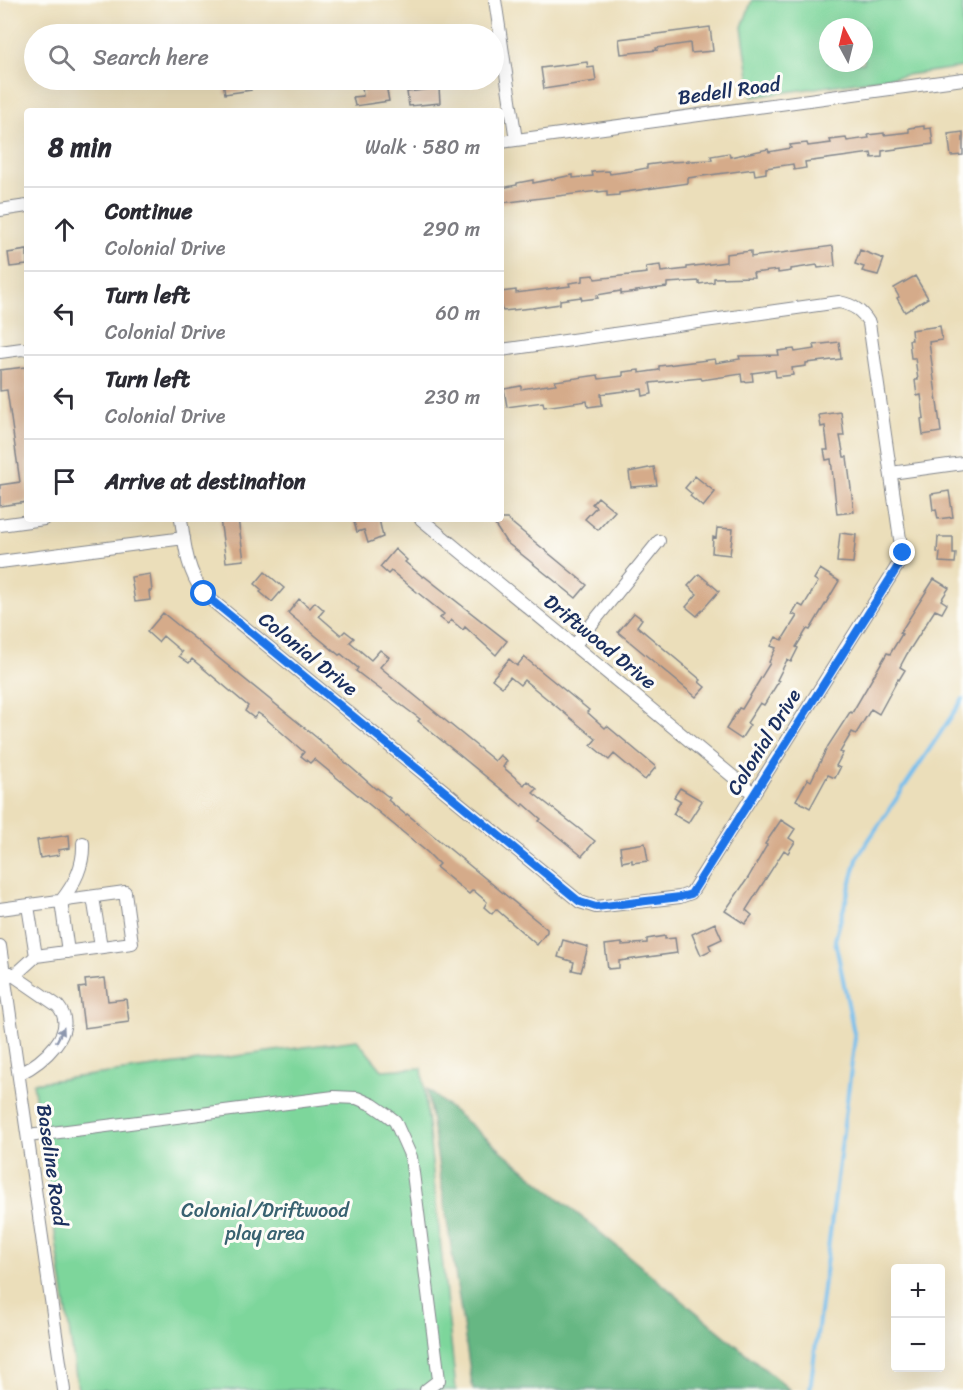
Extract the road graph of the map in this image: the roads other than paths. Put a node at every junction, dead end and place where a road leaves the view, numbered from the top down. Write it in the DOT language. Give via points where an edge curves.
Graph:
graph roads {
  1 [pos="495,0"];
  2 [pos="499,24"];
  3 [pos="504,60"];
  4 [pos="963,79"];
  5 [pos="516,140"];
  6 [pos="504,142"];
  7 [pos="24,206"];
  8 [pos="0,210"];
  9 [pos="24,349"];
  10 [pos="504,350"];
  11 [pos="0,352"];
  12 [pos="963,464"];
  13 [pos="891,473"];
  14 [pos="24,522"];
  15 [pos="181,522"];
  16 [pos="425,522"];
  17 [pos="0,525"];
  18 [pos="184,538"];
  19 [pos="659,541"];
  20 [pos="0,562"];
  21 [pos="574,646"];
  22 [pos="754,794"];
  23 [pos="83,843"];
  24 [pos="93,897"];
  25 [pos="61,901"];
  26 [pos="28,906"];
  27 [pos="0,909"];
  28 [pos="0,946"];
  29 [pos="101,947"];
  30 [pos="68,952"];
  31 [pos="36,956"];
  32 [pos="9,973"];
  33 [pos="19,1074"];
  34 [pos="28,1136"];
  35 [pos="64,1390"];
  36 [pos="426,1390"];
  1 -- 2 [label="street"];
  3 -- 5 [label="street"];
  4 -- 5 [label="street, Bedell Road"];
  5 -- 6 [label="street, Bedell Road"];
  7 -- 8 [label="street"];
  9 -- 11 [label="street"];
  10 -- 13 [label="street, Colonial Drive" via="839,302 848,304 869,323"];
  12 -- 13 [label="street"];
  13 -- 22 [label="street, Colonial Drive" via="901,560"];
  14 -- 17 [label="street"];
  15 -- 18 [label="street, Colonial Drive"];
  16 -- 21 [label="street, Driftwood Drive"];
  18 -- 20 [label="street"];
  18 -- 22 [label="street, Colonial Drive" via="188,567 204,594 588,906 691,894"];
  19 -- 21 [label="street"];
  21 -- 22 [label="street, Driftwood Drive"];
  23 -- 25 [label="street" via="84,855 77,878"];
  24 -- 25 [label="street"];
  24 -- 29 [label="street"];
  24 -- 29 [label="street" via="125,892 130,923 132,943"];
  25 -- 26 [label="street"];
  25 -- 30 [label="street"];
  26 -- 27 [label="street"];
  26 -- 31 [label="street"];
  28 -- 32 [label="street, Baseline Road"];
  29 -- 30 [label="street"];
  30 -- 31 [label="street"];
  31 -- 32 [label="street"];
  32 -- 33 [label="street, Baseline Road"];
  33 -- 32 [label="street, one-way" via="43,1059 65,1026 58,1006"];
  33 -- 34 [label="street, Baseline Road"];
  34 -- 35 [label="street, Baseline Road"];
  34 -- 36 [label="street" via="334,1097 357,1098 373,1105 395,1121 411,1157 440,1380"];
}
